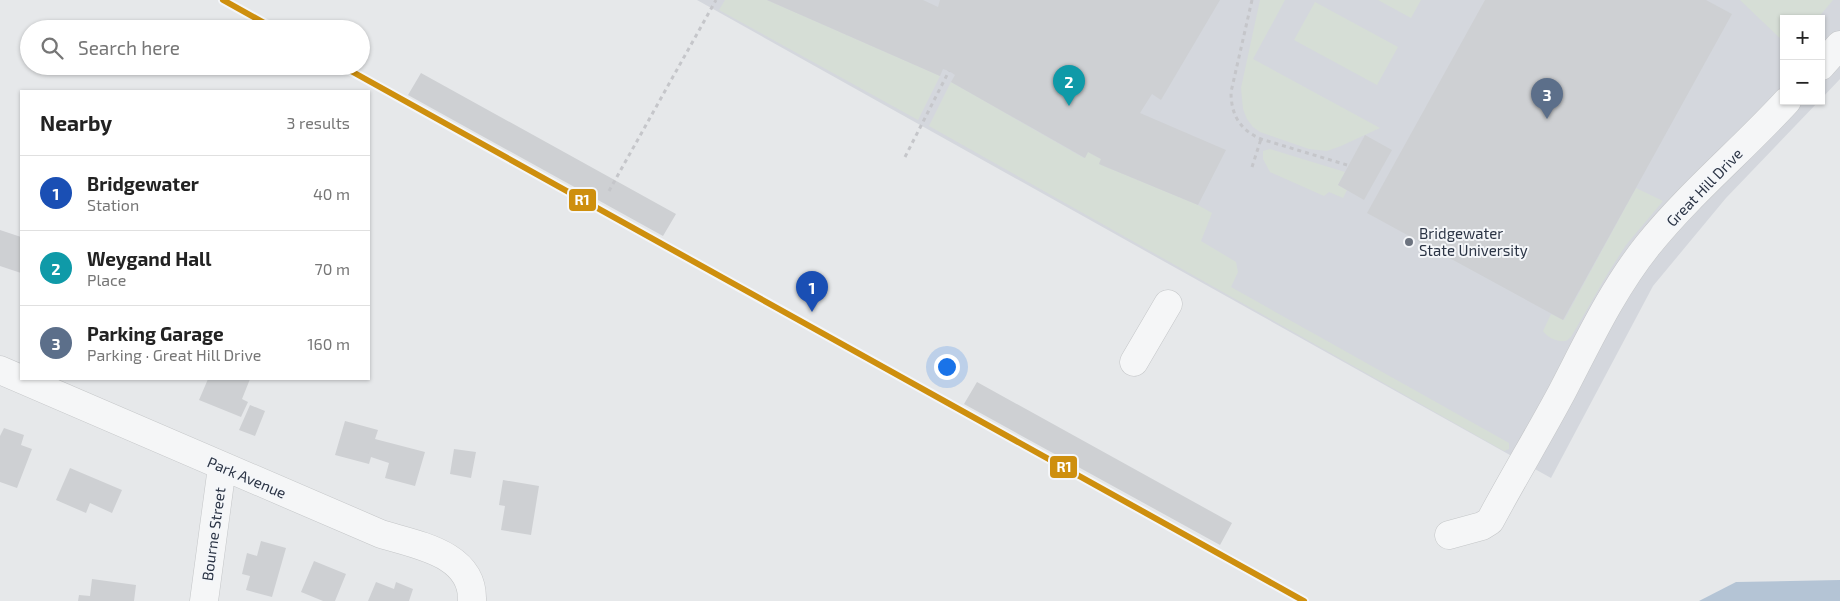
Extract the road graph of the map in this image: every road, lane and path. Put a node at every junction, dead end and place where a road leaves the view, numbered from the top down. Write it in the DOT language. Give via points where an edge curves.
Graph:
graph roads {
  1 [pos="716,0"];
  2 [pos="1252,0"];
  3 [pos="1840,45"];
  4 [pos="1825,62"];
  5 [pos="949,71"];
  6 [pos="1784,105"];
  7 [pos="1261,139"];
  8 [pos="906,158"];
  9 [pos="1347,165"];
  10 [pos="1252,168"];
  11 [pos="609,192"];
  12 [pos="1168,304"];
  13 [pos="1134,362"];
  14 [pos="0,370"];
  15 [pos="20,379"];
  16 [pos="23,380"];
  17 [pos="222,467"];
  18 [pos="1450,535"];
  19 [pos="204,601"];
  20 [pos="472,601"];
  1 -- 11 [label="path"];
  2 -- 7 [label="path" via="1231,104 1240,125 1248,134"];
  3 -- 4 [label="street"];
  5 -- 8 [label="path"];
  6 -- 18 [label="street, Great Hill Drive" via="1648,246 1605,310 1490,521"];
  7 -- 9 [label="path"];
  7 -- 10 [label="path"];
  12 -- 13 [label="street"];
  14 -- 15 [label="street, Park Avenue"];
  16 -- 17 [label="street, Park Avenue"];
  17 -- 19 [label="street, Bourne Street"];
  17 -- 20 [label="street, Park Avenue" via="381,534 438,551 460,567 469,584"];
}
